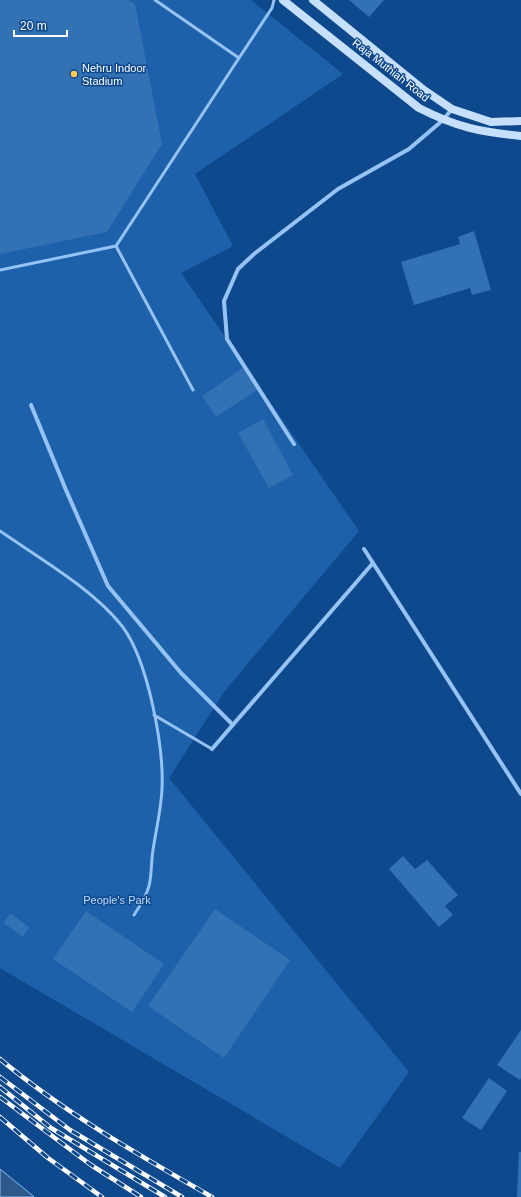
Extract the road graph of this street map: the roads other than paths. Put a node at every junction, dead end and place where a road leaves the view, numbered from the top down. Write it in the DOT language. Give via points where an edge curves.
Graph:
graph roads {
  1 [pos="155,0"];
  2 [pos="274,0"];
  3 [pos="283,0"];
  4 [pos="313,0"];
  5 [pos="239,58"];
  6 [pos="452,109"];
  7 [pos="443,120"];
  8 [pos="521,121"];
  9 [pos="521,136"];
  10 [pos="116,246"];
  11 [pos="0,270"];
  12 [pos="193,390"];
  13 [pos="32,406"];
  14 [pos="294,444"];
  15 [pos="0,532"];
  16 [pos="364,549"];
  17 [pos="373,563"];
  18 [pos="154,715"];
  19 [pos="233,724"];
  20 [pos="212,749"];
  21 [pos="521,794"];
  22 [pos="134,916"];
  1 -- 5 [label="lane"];
  2 -- 5 [label="lane" via="272,8"];
  3 -- 7 [label="main road, Raja Muthiah Road" via="419,108"];
  4 -- 6 [label="main road, Raja Muthiah Road" via="424,90"];
  5 -- 10 [label="lane"];
  6 -- 7 [label="street"];
  6 -- 8 [label="main road, Raja Muthiah Road" via="491,122"];
  7 -- 9 [label="main road, Raja Muthiah Road" via="470,129"];
  7 -- 14 [label="street" via="409,149 338,190 254,254 238,269 229,288 224,301 227,339"];
  10 -- 11 [label="lane"];
  10 -- 12 [label="lane"];
  13 -- 19 [label="street" via="108,586 181,673"];
  15 -- 18 [label="lane" via="109,611 123,628 146,676"];
  16 -- 17 [label="street"];
  17 -- 19 [label="street"];
  17 -- 21 [label="street"];
  18 -- 20 [label="lane"];
  18 -- 22 [label="lane" via="162,763 162,790 150,885"];
  19 -- 20 [label="street"];
}
